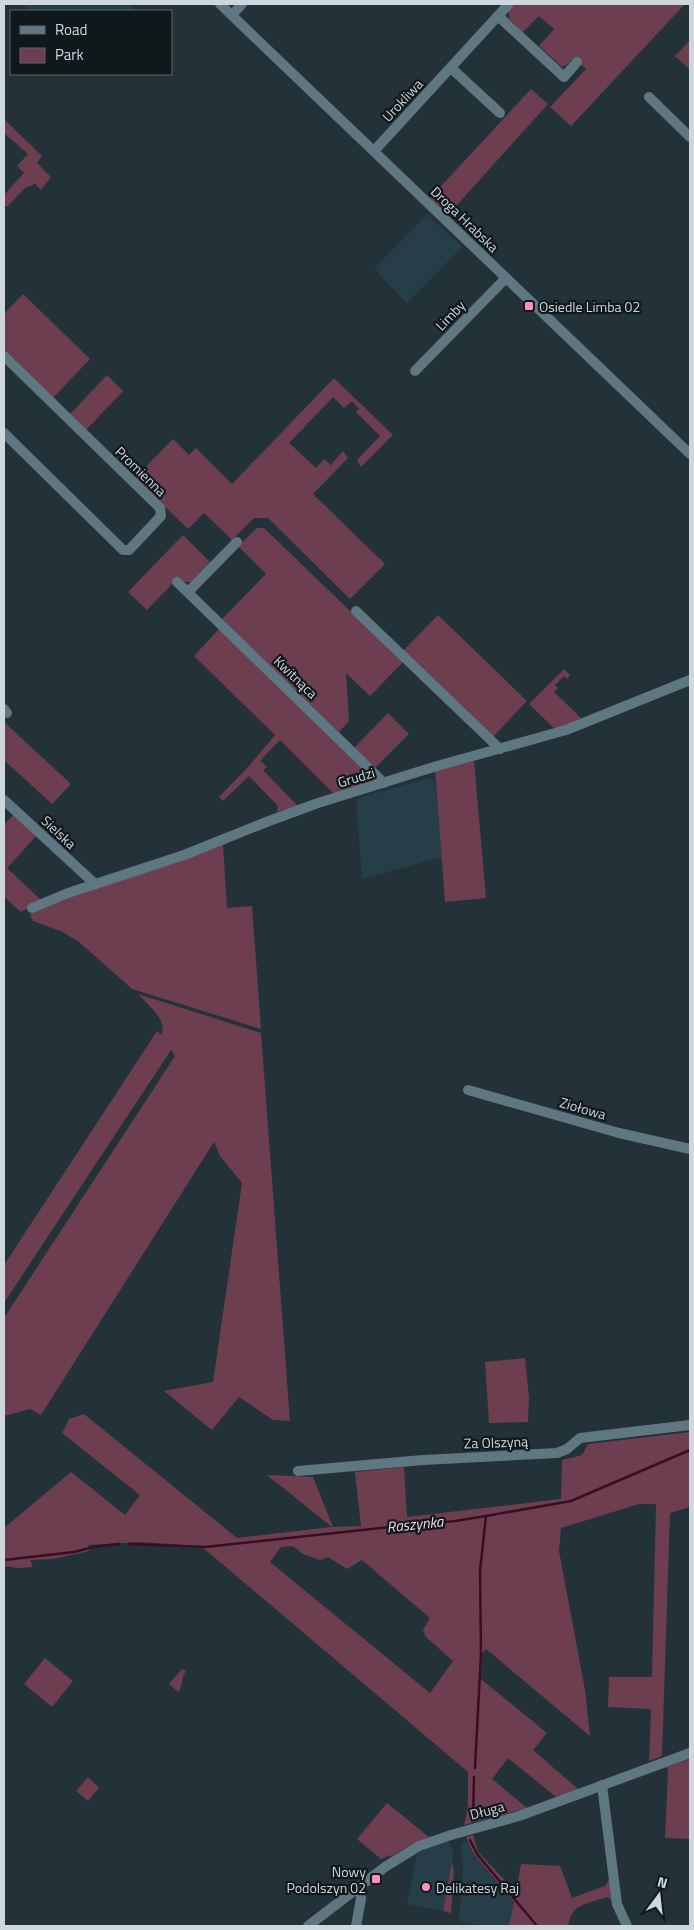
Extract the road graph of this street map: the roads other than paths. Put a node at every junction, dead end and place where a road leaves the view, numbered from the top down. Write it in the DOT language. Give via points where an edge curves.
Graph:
graph roads {
  1 [pos="220,4"];
  2 [pos="242,4"];
  3 [pos="508,5"];
  4 [pos="232,15"];
  5 [pos="498,16"];
  6 [pos="577,62"];
  7 [pos="451,68"];
  8 [pos="649,97"];
  9 [pos="500,113"];
  10 [pos="690,137"];
  11 [pos="374,151"];
  12 [pos="506,278"];
  13 [pos="4,356"];
  14 [pos="415,371"];
  15 [pos="4,432"];
  16 [pos="690,454"];
  17 [pos="236,542"];
  18 [pos="177,582"];
  19 [pos="188,592"];
  20 [pos="356,611"];
  21 [pos="690,680"];
  22 [pos="500,749"];
  23 [pos="384,783"];
  24 [pos="4,800"];
  25 [pos="95,884"];
  26 [pos="32,908"];
  27 [pos="468,1090"];
  28 [pos="690,1149"];
  29 [pos="690,1425"];
  30 [pos="298,1471"];
  31 [pos="690,1753"];
  32 [pos="602,1785"];
  33 [pos="360,1886"];
  34 [pos="308,1926"];
  35 [pos="356,1926"];
  36 [pos="627,1926"];
  1 -- 4 [label="street, Droga Hrabska"];
  2 -- 4 [label="street"];
  3 -- 5 [label="street, Urokliwa"];
  4 -- 11 [label="street, Droga Hrabska"];
  5 -- 6 [label="street" via="564,77"];
  5 -- 7 [label="street, Urokliwa"];
  7 -- 9 [label="street"];
  7 -- 11 [label="street, Urokliwa"];
  8 -- 10 [label="street"];
  11 -- 12 [label="street, Droga Hrabska"];
  12 -- 14 [label="street, Limby"];
  12 -- 16 [label="street, Droga Hrabska"];
  13 -- 15 [label="street, Promienna" via="160,508 161,516 129,550 123,550"];
  17 -- 19 [label="street"];
  18 -- 19 [label="street, Kwitnąca"];
  19 -- 23 [label="street, Kwitnąca"];
  20 -- 22 [label="street"];
  21 -- 22 [label="street, Grudzi" via="566,730"];
  22 -- 23 [label="street, Grudzi"];
  23 -- 25 [label="street, Grudzi" via="269,820 184,855"];
  24 -- 25 [label="street, Sielska"];
  25 -- 26 [label="street, Grudzi"];
  27 -- 28 [label="street, Ziołowa"];
  29 -- 30 [label="street, Za Olszyną" via="580,1438 557,1453"];
  31 -- 32 [label="street, Długa"];
  32 -- 33 [label="street, Długa" via="519,1816 430,1841 410,1850"];
  32 -- 36 [label="street" via="617,1904"];
  33 -- 34 [label="street, Długa"];
  33 -- 35 [label="street"];
}
